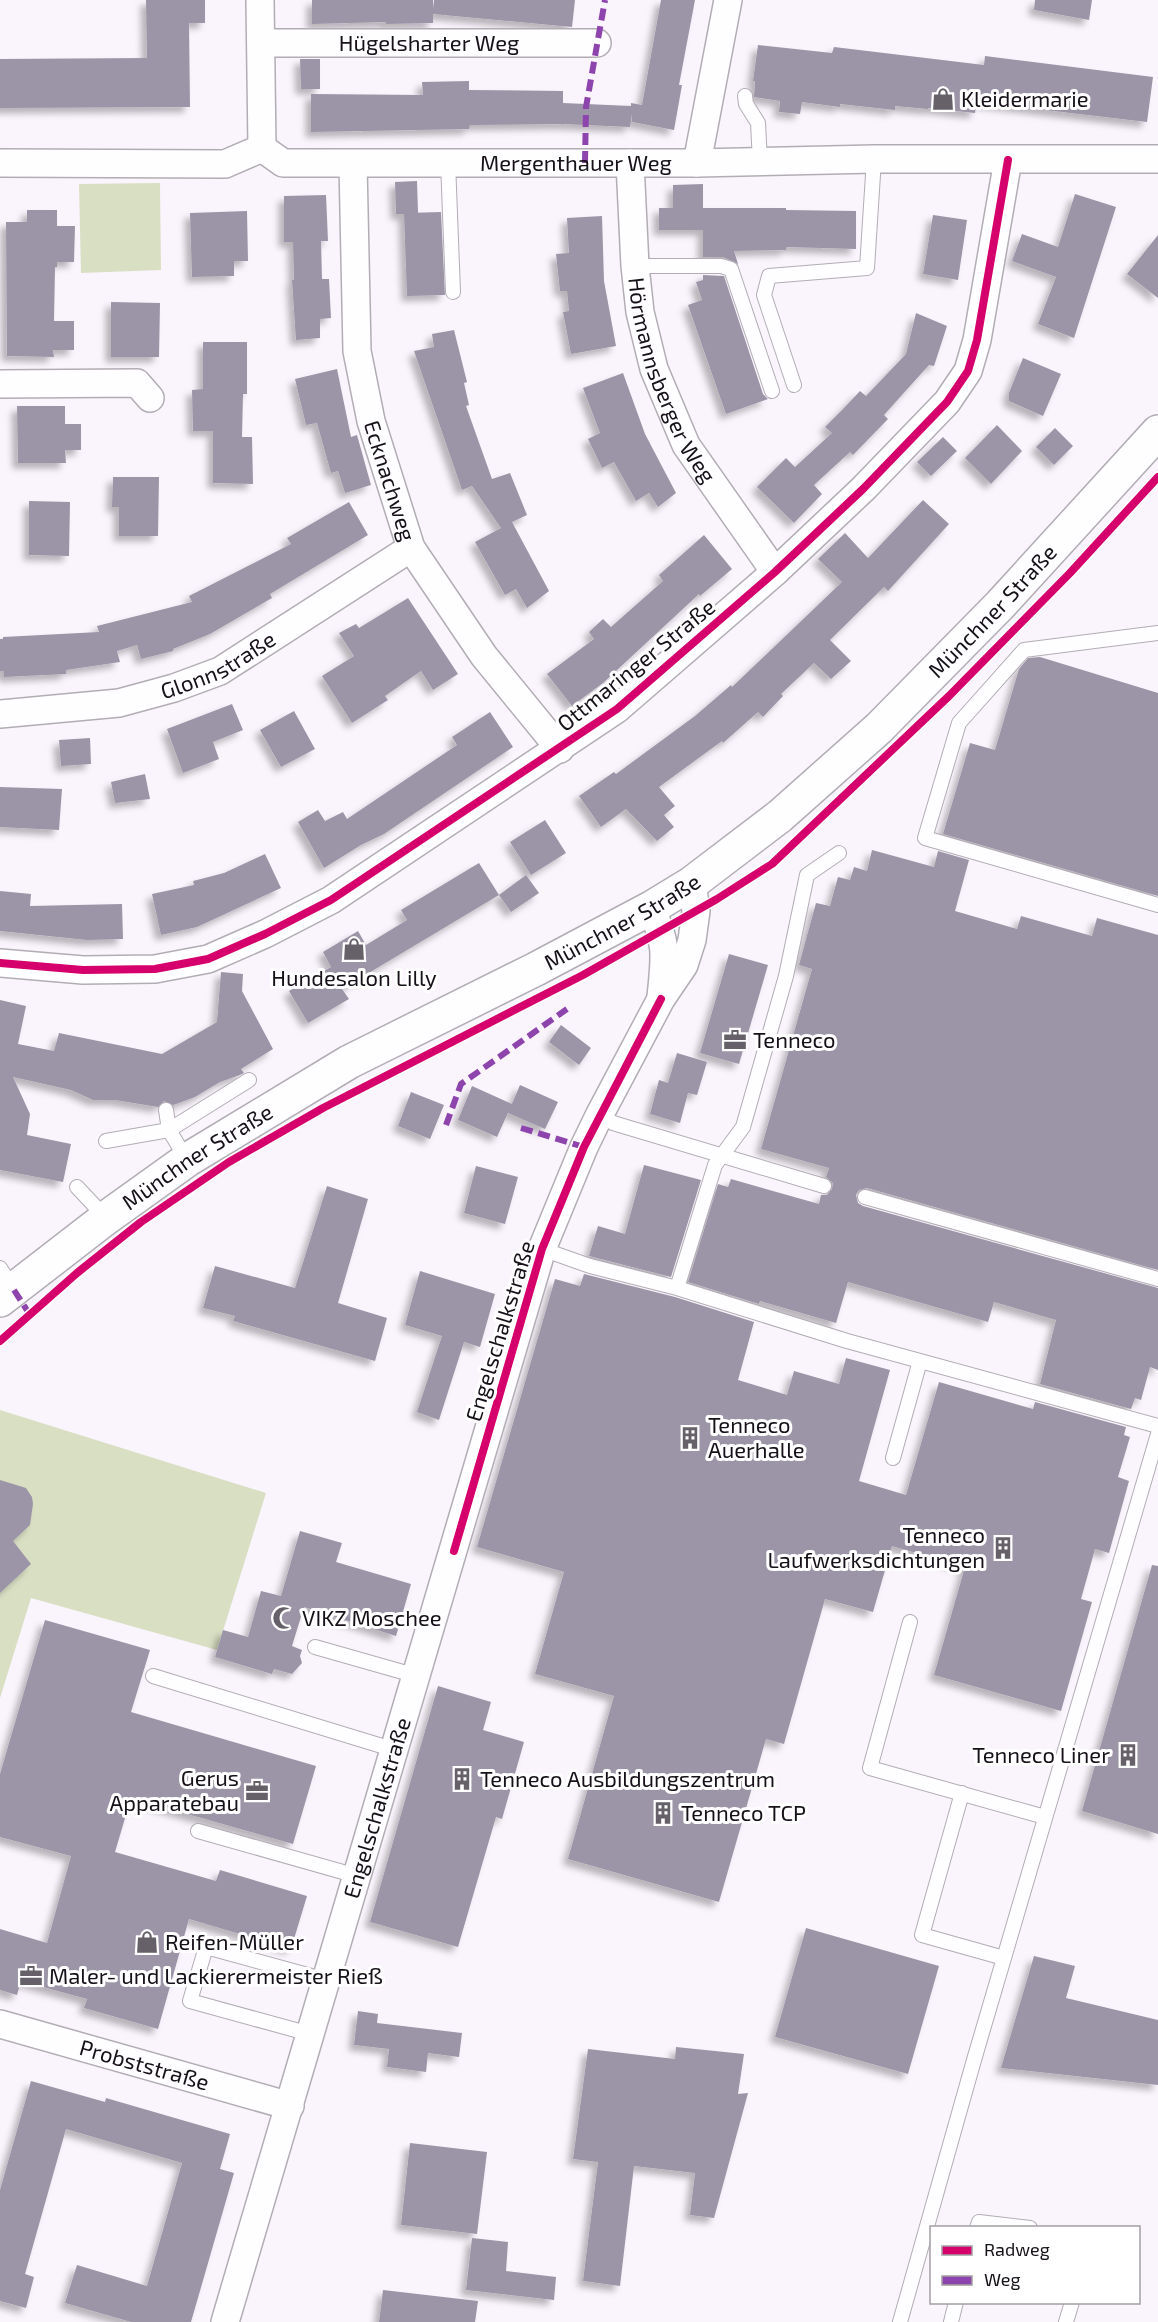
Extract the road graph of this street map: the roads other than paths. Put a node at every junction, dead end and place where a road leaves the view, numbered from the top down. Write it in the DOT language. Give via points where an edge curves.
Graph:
graph roads {
  1 [pos="260,0"];
  2 [pos="728,0"];
  3 [pos="261,43"];
  4 [pos="597,43"];
  5 [pos="745,96"];
  6 [pos="262,148"];
  7 [pos="874,159"];
  8 [pos="1158,159"];
  9 [pos="1008,160"];
  10 [pos="0,162"];
  11 [pos="448,162"];
  12 [pos="760,162"];
  13 [pos="630,163"];
  14 [pos="353,164"];
  15 [pos="697,164"];
  16 [pos="635,266"];
  17 [pos="453,292"];
  18 [pos="0,384"];
  19 [pos="794,385"];
  20 [pos="772,391"];
  21 [pos="150,398"];
  22 [pos="1158,432"];
  23 [pos="411,548"];
  24 [pos="776,572"];
  25 [pos="1158,633"];
  26 [pos="0,714"];
  27 [pos="560,749"];
  28 [pos="839,853"];
  29 [pos="692,883"];
  30 [pos="1158,905"];
  31 [pos="651,908"];
  32 [pos="0,963"];
  33 [pos="661,999"];
  34 [pos="249,1080"];
  35 [pos="166,1110"];
  36 [pos="600,1114"];
  37 [pos="169,1130"];
  38 [pos="106,1141"];
  39 [pos="724,1156"];
  40 [pos="187,1160"];
  41 [pos="78,1186"];
  42 [pos="824,1186"];
  43 [pos="865,1197"];
  44 [pos="106,1218"];
  45 [pos="542,1249"];
  46 [pos="1158,1279"];
  47 [pos="5,1286"];
  48 [pos="677,1288"];
  49 [pos="920,1361"];
  50 [pos="1158,1426"];
  51 [pos="1158,1434"];
  52 [pos="893,1458"];
  53 [pos="910,1622"];
  54 [pos="315,1647"];
  55 [pos="153,1676"];
  56 [pos="417,1676"];
  57 [pos="395,1750"];
  58 [pos="962,1794"];
  59 [pos="1046,1817"];
  60 [pos="198,1831"];
  61 [pos="357,1875"];
  62 [pos="1004,1958"];
  63 [pos="326,1980"];
  64 [pos="0,2024"];
  65 [pos="310,2034"];
  66 [pos="290,2106"];
  67 [pos="978,2226"];
  68 [pos="1013,2226"];
  69 [pos="956,2304"];
  70 [pos="1071,2304"];
  71 [pos="225,2322"];
  72 [pos="900,2322"];
  73 [pos="951,2322"];
  74 [pos="1066,2322"];
  1 -- 3 [label="street"];
  2 -- 15 [label="street"];
  3 -- 4 [label="street, Hügelsharter Weg"];
  3 -- 6 [label="street"];
  5 -- 12 [label="lane" via="758,123"];
  6 -- 10 [label="street" via="225,164"];
  6 -- 14 [label="street, Mergenthauer Weg" via="283,163"];
  7 -- 9 [label="street, Mergenthauer Weg"];
  7 -- 12 [label="street, Mergenthauer Weg"];
  7 -- 19 [label="lane" via="867,268 769,276 764,295"];
  8 -- 9 [label="street, Mergenthauer Weg"];
  9 -- 24 [label="street, Ottmaringer Straße" via="968,371 947,402"];
  11 -- 13 [label="street, Mergenthauer Weg"];
  11 -- 14 [label="street, Mergenthauer Weg"];
  11 -- 17 [label="lane"];
  12 -- 15 [label="street, Mergenthauer Weg"];
  13 -- 15 [label="street, Mergenthauer Weg"];
  13 -- 16 [label="street, Hörmannsberger Weg"];
  14 -- 23 [label="street, Ecknachweg" via="357,351 371,421"];
  16 -- 20 [label="lane" via="731,269"];
  16 -- 24 [label="street, Hörmannsberger Weg" via="640,312 654,369 686,445"];
  18 -- 21 [label="street" via="138,383"];
  22 -- 29 [label="main road, Münchner Straße" via="1001,604 879,728 780,816"];
  23 -- 26 [label="street, Glonnstraße" via="220,670 119,703"];
  23 -- 27 [label="street, Ecknachweg" via="484,656"];
  24 -- 27 [label="street, Ottmaringer Straße" via="626,702"];
  25 -- 30 [label="lane" via="1024,650 959,723 925,838"];
  27 -- 32 [label="street, Ottmaringer Straße" via="331,900 208,959 144,969 83,970"];
  28 -- 39 [label="lane" via="807,875 786,976 743,1127"];
  29 -- 31 [label="main road, Münchner Straße"];
  29 -- 33 [label="street, Engelschalkstraße" via="696,911 692,940 684,965"];
  31 -- 33 [label="street, Engelschalkstraße" via="662,931 666,954"];
  31 -- 40 [label="main road, Münchner Straße" via="349,1062"];
  33 -- 36 [label="street, Engelschalkstraße"];
  34 -- 37 [label="lane"];
  35 -- 37 [label="lane"];
  36 -- 39 [label="lane" via="613,1123"];
  36 -- 45 [label="street, Engelschalkstraße"];
  37 -- 38 [label="lane"];
  37 -- 40 [label="lane"];
  39 -- 42 [label="lane"];
  39 -- 48 [label="lane" via="715,1166"];
  40 -- 44 [label="main road, Münchner Straße"];
  41 -- 44 [label="lane"];
  43 -- 46 [label="lane"];
  44 -- 47 [label="main road, Münchner Straße"];
  45 -- 48 [label="lane" via="590,1266"];
  45 -- 56 [label="street, Engelschalkstraße"];
  48 -- 49 [label="lane"];
  49 -- 50 [label="lane"];
  49 -- 52 [label="lane"];
  51 -- 59 [label="lane"];
  53 -- 58 [label="lane" via="870,1768"];
  54 -- 56 [label="lane"];
  55 -- 57 [label="lane"];
  56 -- 57 [label="street, Engelschalkstraße"];
  57 -- 61 [label="street, Engelschalkstraße"];
  58 -- 59 [label="lane"];
  58 -- 62 [label="lane" via="922,1935"];
  59 -- 62 [label="lane"];
  60 -- 61 [label="lane"];
  61 -- 63 [label="street, Engelschalkstraße"];
  62 -- 72 [label="lane"];
  63 -- 65 [label="street, Engelschalkstraße"];
  63 -- 65 [label="lane" via="206,1947 202,1958 190,2001"];
  64 -- 66 [label="street, Probststraße"];
  65 -- 66 [label="street, Engelschalkstraße"];
  66 -- 71 [label="street, Engelschalkstraße"];
  67 -- 68 [label="lane" via="979,2222"];
  69 -- 73 [label="lane"];
  70 -- 74 [label="lane"];
}
